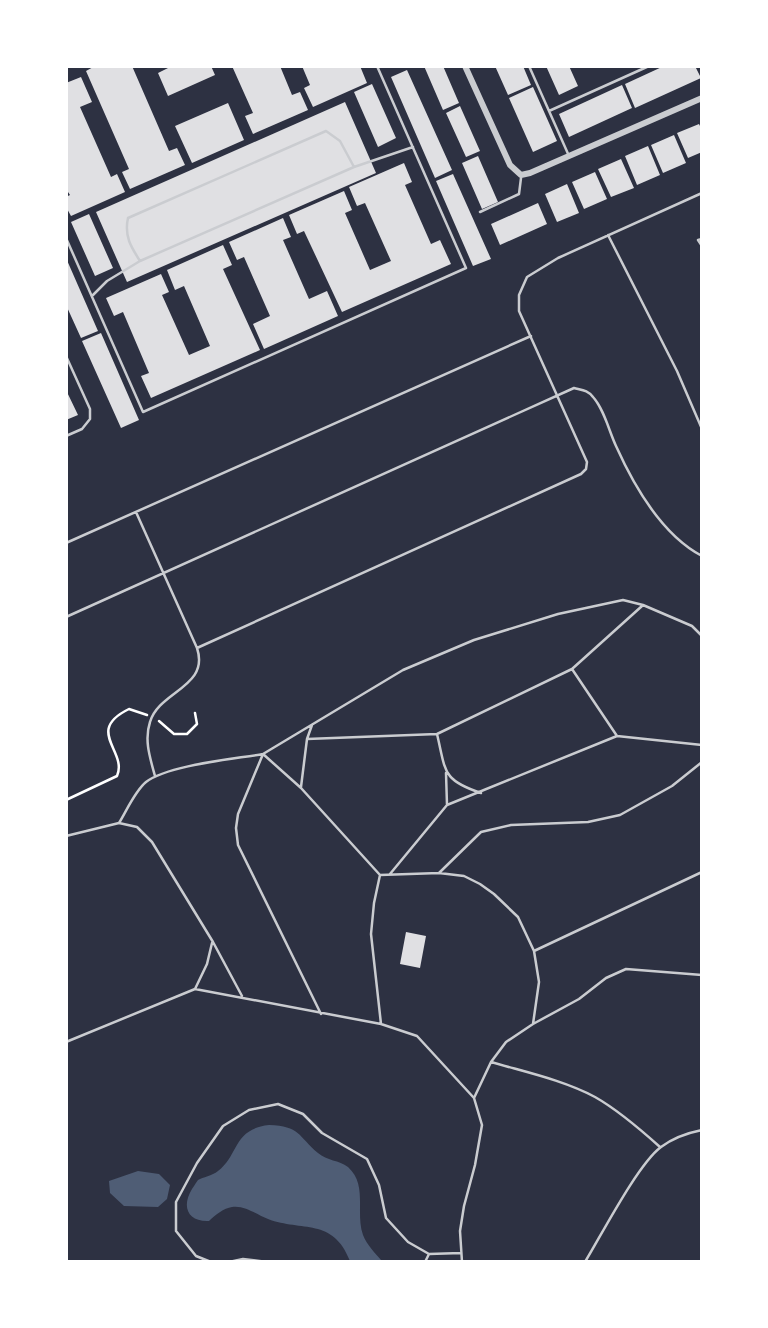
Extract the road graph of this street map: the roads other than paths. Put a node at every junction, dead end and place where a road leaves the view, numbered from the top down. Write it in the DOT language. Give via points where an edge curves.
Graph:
graph roads {
  1 [pos="377,66"];
  2 [pos="466,66"];
  3 [pos="529,66"];
  4 [pos="649,67"];
  5 [pos="702,98"];
  6 [pos="549,111"];
  7 [pos="412,148"];
  8 [pos="569,156"];
  9 [pos="354,167"];
  10 [pos="522,175"];
  11 [pos="702,193"];
  12 [pos="480,212"];
  13 [pos="608,235"];
  14 [pos="66,238"];
  15 [pos="702,239"];
  16 [pos="702,246"];
  17 [pos="140,261"];
  18 [pos="92,296"];
  19 [pos="531,336"];
  20 [pos="66,356"];
  21 [pos="558,394"];
  22 [pos="702,429"];
  23 [pos="66,436"];
  24 [pos="136,512"];
  25 [pos="66,543"];
  26 [pos="702,556"];
  27 [pos="163,573"];
  28 [pos="643,605"];
  29 [pos="66,617"];
  30 [pos="702,636"];
  31 [pos="197,648"];
  32 [pos="572,669"];
  33 [pos="312,725"];
  34 [pos="437,734"];
  35 [pos="617,736"];
  36 [pos="307,738"];
  37 [pos="702,745"];
  38 [pos="263,754"];
  39 [pos="702,762"];
  40 [pos="446,771"];
  41 [pos="155,776"];
  42 [pos="301,788"];
  43 [pos="481,793"];
  44 [pos="446,805"];
  45 [pos="119,823"];
  46 [pos="66,836"];
  47 [pos="702,872"];
  48 [pos="439,873"];
  49 [pos="380,875"];
  50 [pos="389,876"];
  51 [pos="213,942"];
  52 [pos="534,951"];
  53 [pos="702,975"];
  54 [pos="195,989"];
  55 [pos="242,996"];
  56 [pos="321,1014"];
  57 [pos="381,1024"];
  58 [pos="533,1024"];
  59 [pos="66,1042"];
  60 [pos="491,1062"];
  61 [pos="474,1098"];
  62 [pos="702,1130"];
  63 [pos="660,1147"];
  64 [pos="461,1253"];
  65 [pos="429,1254"];
  66 [pos="211,1262"];
  67 [pos="229,1262"];
  68 [pos="267,1262"];
  69 [pos="425,1262"];
  70 [pos="462,1262"];
  71 [pos="585,1262"];
  1 -- 7 [label="lane"];
  2 -- 10 [label="street" via="510,164"];
  3 -- 6 [label="lane"];
  4 -- 6 [label="lane"];
  5 -- 8 [label="street"];
  6 -- 8 [label="lane"];
  7 -- 9 [label="lane"];
  7 -- 18 [label="lane" via="466,268 143,412"];
  8 -- 10 [label="street"];
  9 -- 17 [label="lane"];
  9 -- 17 [label="lane" via="340,141 326,131 239,169 128,218 125,230"];
  10 -- 12 [label="lane" via="519,194"];
  11 -- 13 [label="lane"];
  13 -- 19 [label="lane" via="527,277 519,295 519,311"];
  13 -- 22 [label="lane"];
  14 -- 18 [label="lane"];
  15 -- 16 [label="lane" via="698,240"];
  17 -- 18 [label="lane"];
  19 -- 21 [label="lane"];
  19 -- 24 [label="lane"];
  20 -- 23 [label="lane" via="90,409 90,419 82,429"];
  21 -- 26 [label="lane" via="574,388 588,391 596,399 640,492 666,527"];
  21 -- 27 [label="lane"];
  21 -- 31 [label="lane" via="587,462 581,474"];
  24 -- 25 [label="lane"];
  24 -- 27 [label="lane"];
  27 -- 29 [label="lane"];
  27 -- 31 [label="lane"];
  28 -- 30 [label="lane" via="692,626"];
  28 -- 32 [label="lane"];
  28 -- 33 [label="lane" via="623,600 474,640 403,670"];
  31 -- 41 [label="lane" via="200,667 196,674 152,717 147,736"];
  32 -- 34 [label="lane"];
  32 -- 35 [label="lane"];
  33 -- 36 [label="lane"];
  33 -- 38 [label="lane"];
  34 -- 36 [label="lane"];
  34 -- 40 [label="lane"];
  35 -- 37 [label="lane"];
  35 -- 43 [label="lane"];
  36 -- 42 [label="lane"];
  38 -- 41 [label="lane"];
  38 -- 42 [label="lane"];
  38 -- 56 [label="lane" via="238,814 238,845"];
  39 -- 48 [label="lane" via="672,786 620,815 481,832"];
  40 -- 43 [label="lane" via="457,785"];
  40 -- 44 [label="lane"];
  41 -- 45 [label="lane" via="144,783"];
  42 -- 49 [label="lane"];
  43 -- 44 [label="lane"];
  44 -- 50 [label="lane"];
  45 -- 46 [label="lane"];
  45 -- 51 [label="lane" via="137,827 152,842"];
  47 -- 52 [label="lane"];
  48 -- 50 [label="lane"];
  48 -- 52 [label="lane" via="464,876 494,894 518,917"];
  49 -- 50 [label="lane"];
  49 -- 57 [label="lane" via="371,934"];
  51 -- 54 [label="lane"];
  51 -- 55 [label="lane"];
  52 -- 58 [label="lane" via="538,982"];
  53 -- 58 [label="lane" via="626,969"];
  54 -- 55 [label="lane"];
  54 -- 59 [label="lane"];
  55 -- 56 [label="lane"];
  56 -- 57 [label="lane"];
  57 -- 61 [label="lane" via="417,1036"];
  58 -- 60 [label="lane" via="506,1042"];
  60 -- 61 [label="lane"];
  60 -- 63 [label="lane" via="594,1097"];
  61 -- 64 [label="lane" via="482,1125 464,1206"];
  62 -- 63 [label="lane"];
  63 -- 71 [label="lane"];
  64 -- 65 [label="lane"];
  64 -- 70 [label="lane"];
  65 -- 66 [label="lane" via="408,1242 386,1218 367,1158 321,1133 303,1114 278,1104 249,1110 223,1126 176,1202 176,1231 196,1256"];
  65 -- 69 [label="lane"];
  67 -- 68 [label="lane"];
}
